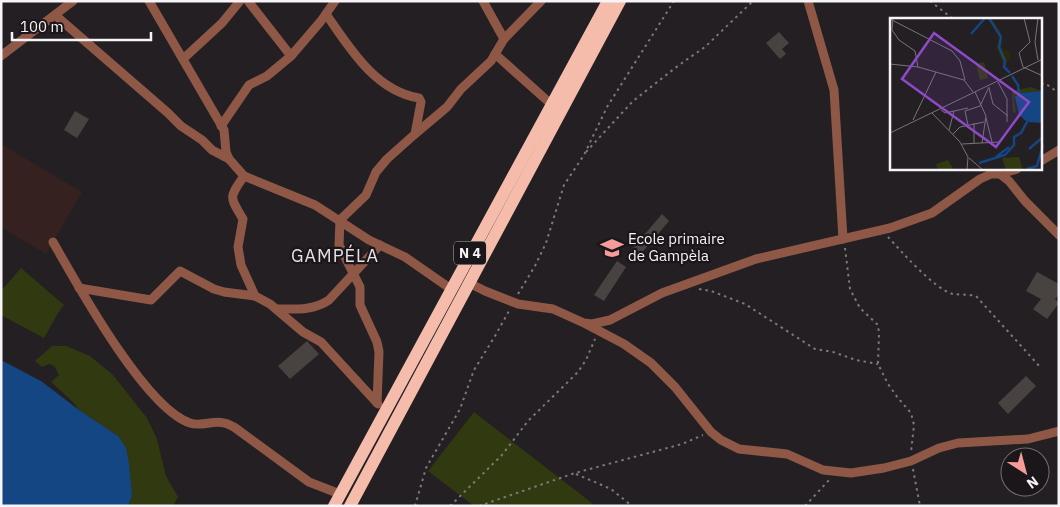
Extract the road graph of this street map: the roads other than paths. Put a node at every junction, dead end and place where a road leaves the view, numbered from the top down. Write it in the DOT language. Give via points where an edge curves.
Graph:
graph roads {
  1 [pos="73,1"];
  2 [pos="148,1"];
  3 [pos="240,1"];
  4 [pos="248,1"];
  5 [pos="335,1"];
  6 [pos="484,1"];
  7 [pos="541,1"];
  8 [pos="608,1"];
  9 [pos="620,1"];
  10 [pos="808,1"];
  11 [pos="326,14"];
  12 [pos="54,16"];
  13 [pos="504,39"];
  14 [pos="495,54"];
  15 [pos="1,56"];
  16 [pos="291,56"];
  17 [pos="183,59"];
  18 [pos="552,104"];
  19 [pos="222,126"];
  20 [pos="416,134"];
  21 [pos="1059,150"];
  22 [pos="229,160"];
  23 [pos="1042,160"];
  24 [pos="1014,170"];
  25 [pos="1000,174"];
  26 [pos="244,176"];
  27 [pos="340,220"];
  28 [pos="1059,235"];
  29 [pos="843,239"];
  30 [pos="53,242"];
  31 [pos="380,245"];
  32 [pos="354,273"];
  33 [pos="469,283"];
  34 [pos="79,288"];
  35 [pos="451,289"];
  36 [pos="255,296"];
  37 [pos="276,309"];
  38 [pos="584,323"];
  39 [pos="382,407"];
  40 [pos="1059,431"];
  41 [pos="337,500"];
  42 [pos="350,506"];
  1 -- 12 [label="street"];
  2 -- 17 [label="street"];
  3 -- 17 [label="street" via="222,23"];
  4 -- 16 [label="street"];
  5 -- 11 [label="street"];
  6 -- 13 [label="street"];
  7 -- 13 [label="street"];
  8 -- 18 [label="highway, N 4"];
  9 -- 33 [label="highway, N 4"];
  10 -- 29 [label="street" via="834,90"];
  11 -- 16 [label="street"];
  11 -- 20 [label="street" via="356,56 380,79 397,91 419,98"];
  12 -- 15 [label="street"];
  12 -- 22 [label="street" via="181,126"];
  13 -- 14 [label="street"];
  14 -- 18 [label="street"];
  14 -- 20 [label="street" via="447,108"];
  16 -- 19 [label="street" via="250,85"];
  17 -- 19 [label="street"];
  18 -- 35 [label="highway, N 4"];
  19 -- 22 [label="street"];
  20 -- 27 [label="street" via="387,159 376,172 366,195"];
  21 -- 23 [label="street"];
  22 -- 26 [label="street"];
  24 -- 25 [label="street"];
  25 -- 28 [label="street"];
  25 -- 29 [label="street" via="980,178 932,213"];
  26 -- 27 [label="street" via="315,205"];
  26 -- 36 [label="street" via="231,194 243,219 238,247 241,265"];
  27 -- 31 [label="street"];
  27 -- 32 [label="street" via="339,245"];
  29 -- 38 [label="street" via="756,259 662,293 610,320"];
  30 -- 34 [label="street"];
  31 -- 32 [label="street"];
  31 -- 35 [label="street" via="405,257"];
  32 -- 37 [label="street" via="321,306"];
  32 -- 39 [label="street" via="360,287 360,305 379,352"];
  33 -- 38 [label="street" via="513,302 553,309"];
  33 -- 42 [label="highway, N 4"];
  34 -- 36 [label="street" via="151,300 180,270 224,292"];
  34 -- 41 [label="street" via="124,358 175,415 190,423 223,422 234,427"];
  35 -- 39 [label="highway, N 4"];
  36 -- 37 [label="street"];
  37 -- 39 [label="street" via="303,332 321,342"];
  38 -- 40 [label="street" via="624,344 651,364 721,440 739,449 787,454 822,470 851,473 884,468 958,443 1028,439"];
  39 -- 41 [label="highway, N 4"];
}
